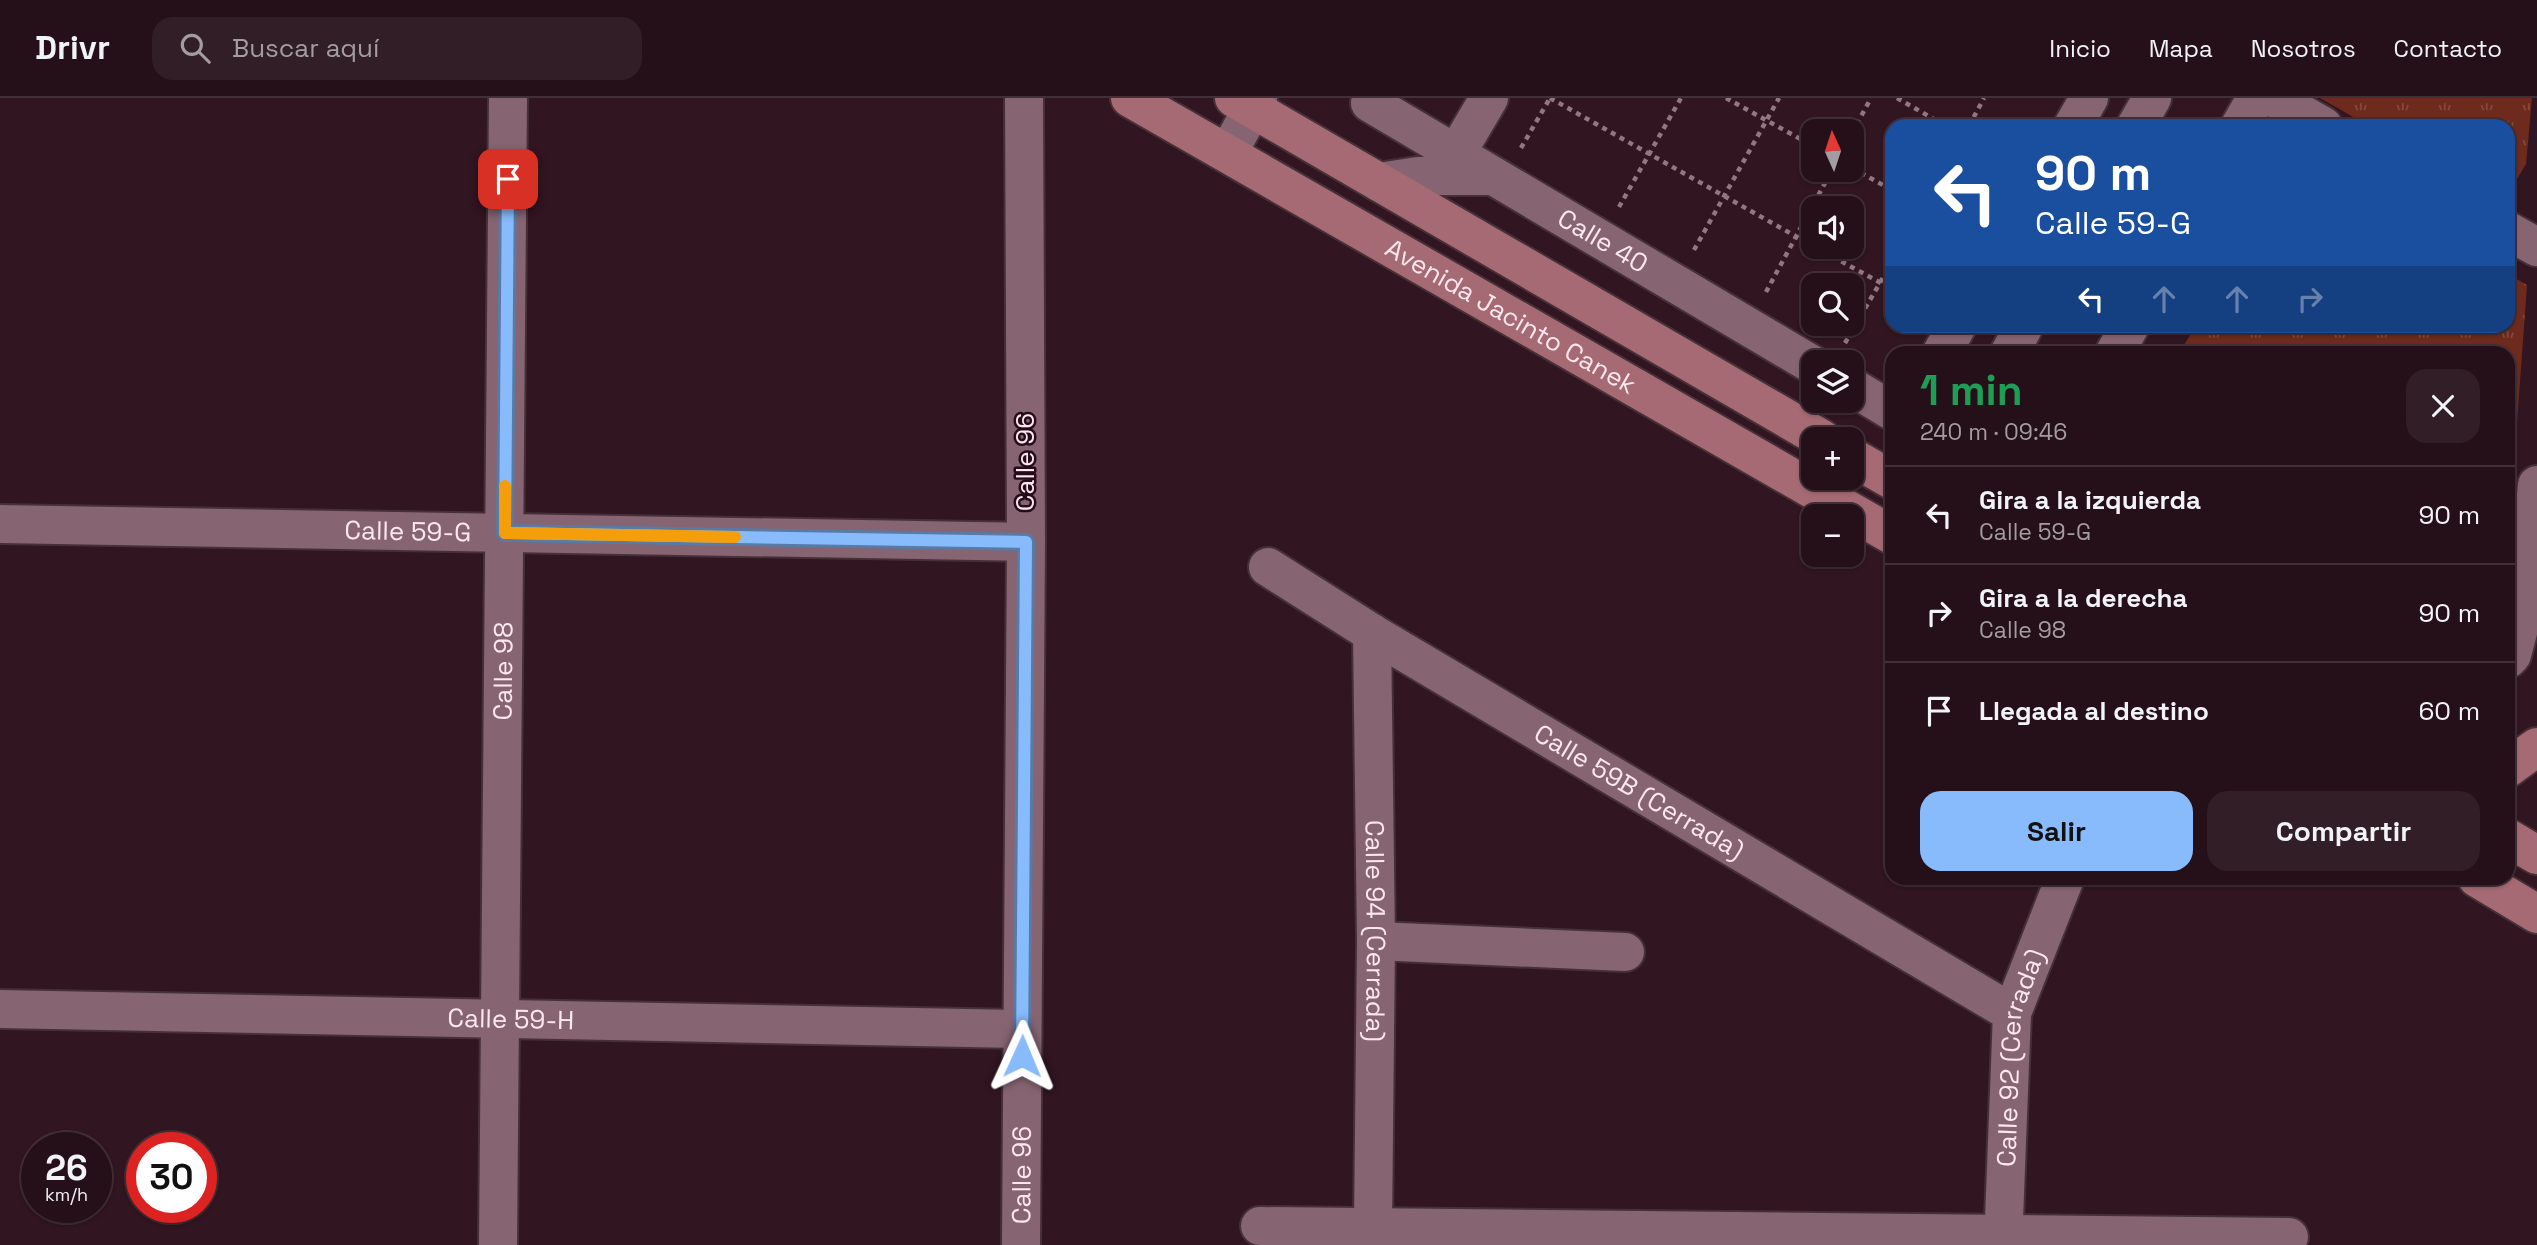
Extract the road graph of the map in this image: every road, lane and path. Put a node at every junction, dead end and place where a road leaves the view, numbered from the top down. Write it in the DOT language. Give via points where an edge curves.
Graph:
graph roads {
  1 [pos="508,98"];
  2 [pos="1024,98"];
  3 [pos="1130,98"];
  4 [pos="1372,98"];
  5 [pos="1489,98"];
  6 [pos="1550,98"];
  7 [pos="1681,98"];
  8 [pos="1726,98"];
  9 [pos="1779,98"];
  10 [pos="1871,98"];
  11 [pos="1897,98"];
  12 [pos="1984,98"];
  13 [pos="2089,98"];
  14 [pos="2152,98"];
  15 [pos="2256,98"];
  16 [pos="2274,98"];
  17 [pos="1249,102"];
  18 [pos="1174,109"];
  19 [pos="1860,119"];
  20 [pos="1934,119"];
  21 [pos="1973,119"];
  22 [pos="2077,119"];
  23 [pos="2140,119"];
  24 [pos="2244,119"];
  25 [pos="2311,119"];
  26 [pos="1767,121"];
  27 [pos="1801,139"];
  28 [pos="1228,153"];
  29 [pos="1456,154"];
  30 [pos="1648,154"];
  31 [pos="1864,175"];
  32 [pos="1492,176"];
  33 [pos="1379,182"];
  34 [pos="1825,182"];
  35 [pos="1885,186"];
  36 [pos="1724,196"];
  37 [pos="1619,208"];
  38 [pos="2515,235"];
  39 [pos="1796,236"];
  40 [pos="1801,239"];
  41 [pos="2537,247"];
  42 [pos="1693,250"];
  43 [pos="1837,259"];
  44 [pos="1885,274"];
  45 [pos="1880,283"];
  46 [pos="1885,286"];
  47 [pos="1766,292"];
  48 [pos="1848,339"];
  49 [pos="1801,358"];
  50 [pos="1864,394"];
  51 [pos="1885,407"];
  52 [pos="1801,427"];
  53 [pos="1864,464"];
  54 [pos="1885,476"];
  55 [pos="2537,485"];
  56 [pos="0,524"];
  57 [pos="1885,531"];
  58 [pos="505,533"];
  59 [pos="1026,542"];
  60 [pos="1268,567"];
  61 [pos="1372,633"];
  62 [pos="2515,644"];
  63 [pos="2537,747"];
  64 [pos="2515,763"];
  65 [pos="2515,842"];
  66 [pos="2537,855"];
  67 [pos="2062,885"];
  68 [pos="2489,885"];
  69 [pos="2537,914"];
  70 [pos="1376,941"];
  71 [pos="1625,952"];
  72 [pos="0,1009"];
  73 [pos="2012,1013"];
  74 [pos="500,1019"];
  75 [pos="1022,1030"];
  76 [pos="1260,1226"];
  77 [pos="1373,1227"];
  78 [pos="2289,1237"];
  79 [pos="2004,1239"];
  80 [pos="498,1245"];
  81 [pos="1021,1245"];
  1 -- 58 [label="street, Calle 98"];
  2 -- 59 [label="street, Calle 96"];
  3 -- 18 [label="main road, Avenida Jacinto Canek"];
  4 -- 29 [label="street" via="1370,103"];
  5 -- 29 [label="street"];
  6 -- 30 [label="path"];
  7 -- 30 [label="path"];
  8 -- 26 [label="path"];
  9 -- 26 [label="path"];
  10 -- 19 [label="path"];
  11 -- 20 [label="path"];
  12 -- 21 [label="path"];
  13 -- 22 [label="street"];
  14 -- 23 [label="street"];
  15 -- 24 [label="street"];
  16 -- 25 [label="street"];
  17 -- 28 [label="street"];
  17 -- 33 [label="main road, Avenida Jacinto Canek"];
  18 -- 28 [label="main road, Avenida Jacinto Canek"];
  26 -- 27 [label="path"];
  26 -- 36 [label="path"];
  28 -- 57 [label="main road, Avenida Jacinto Canek"];
  29 -- 32 [label="street"];
  30 -- 36 [label="path"];
  30 -- 37 [label="path"];
  31 -- 35 [label="path"];
  32 -- 33 [label="street, Calle 40" via="1437,175"];
  32 -- 49 [label="street, Calle 40"];
  33 -- 52 [label="main road, Avenida Jacinto Canek"];
  34 -- 39 [label="path"];
  36 -- 39 [label="path"];
  36 -- 42 [label="path"];
  38 -- 41 [label="street"];
  39 -- 40 [label="path"];
  39 -- 47 [label="path"];
  43 -- 45 [label="path"];
  44 -- 45 [label="path"];
  45 -- 46 [label="path"];
  45 -- 48 [label="path"];
  50 -- 51 [label="street"];
  53 -- 54 [label="main road"];
  55 -- 62 [label="street" via="2524,609"];
  56 -- 58 [label="street, Calle 59-G"];
  58 -- 59 [label="street, Calle 59-G"];
  58 -- 74 [label="street, Calle 98"];
  59 -- 75 [label="street, Calle 96"];
  60 -- 61 [label="street, Calle 59B (Cerrada)"];
  61 -- 70 [label="street, Calle 94 (Cerrada)"];
  61 -- 73 [label="street, Calle 59B (Cerrada)"];
  63 -- 64 [label="main road"];
  65 -- 66 [label="main road"];
  67 -- 73 [label="street, Calle 92 (Cerrada)"];
  68 -- 69 [label="main road"];
  70 -- 71 [label="street"];
  70 -- 77 [label="street, Calle 94 (Cerrada)"];
  72 -- 74 [label="street, Calle 59-H"];
  73 -- 79 [label="street, Calle 92 (Cerrada)"];
  74 -- 75 [label="street, Calle 59-H"];
  74 -- 80 [label="street, Calle 98"];
  75 -- 81 [label="street, Calle 96"];
  76 -- 77 [label="street"];
  77 -- 79 [label="street"];
  78 -- 79 [label="street"];
}
